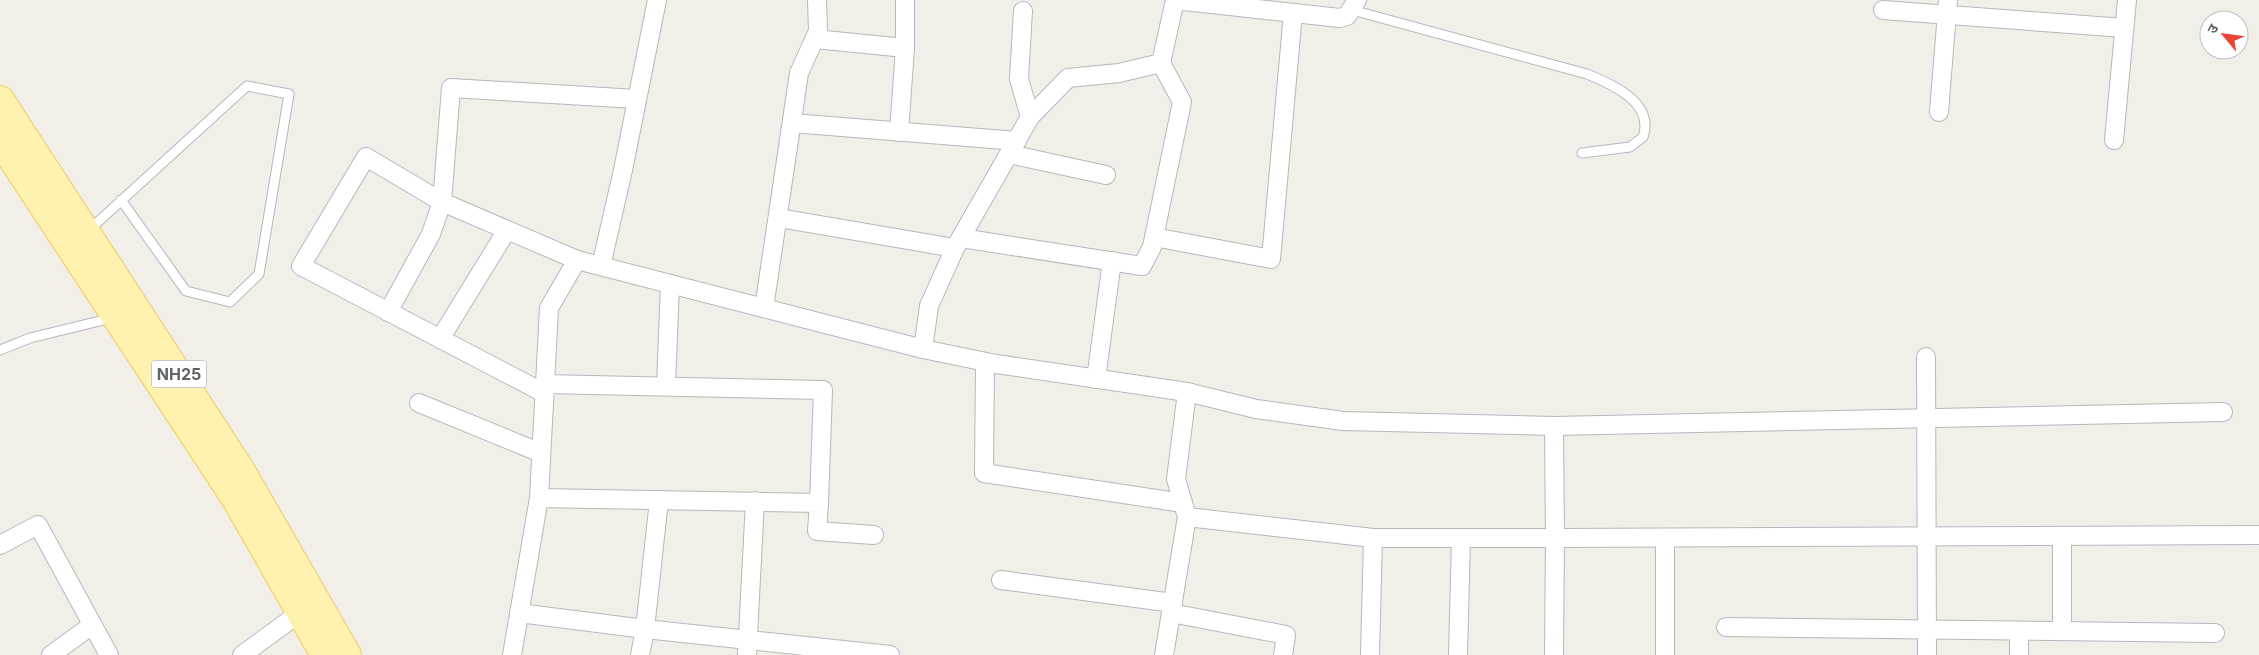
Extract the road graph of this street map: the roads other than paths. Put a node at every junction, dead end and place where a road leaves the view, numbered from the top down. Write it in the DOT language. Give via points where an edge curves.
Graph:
graph roads {
  1 [pos="657,0"];
  2 [pos="817,0"];
  3 [pos="905,0"];
  4 [pos="2127,0"];
  5 [pos="1355,5"];
  6 [pos="1947,7"];
  7 [pos="1883,10"];
  8 [pos="1023,11"];
  9 [pos="1293,13"];
  10 [pos="2124,28"];
  11 [pos="815,39"];
  12 [pos="905,48"];
  13 [pos="1161,63"];
  14 [pos="0,100"];
  15 [pos="638,100"];
  16 [pos="1939,112"];
  17 [pos="1030,117"];
  18 [pos="792,123"];
  19 [pos="899,132"];
  20 [pos="0,140"];
  21 [pos="2114,140"];
  22 [pos="1013,148"];
  23 [pos="1582,153"];
  24 [pos="1106,175"];
  25 [pos="122,200"];
  26 [pos="442,202"];
  27 [pos="779,218"];
  28 [pos="507,230"];
  29 [pos="87,232"];
  30 [pos="1154,237"];
  31 [pos="958,243"];
  32 [pos="577,260"];
  33 [pos="1112,261"];
  34 [pos="601,266"];
  35 [pos="670,284"];
  36 [pos="764,308"];
  37 [pos="388,312"];
  38 [pos="117,317"];
  39 [pos="440,339"];
  40 [pos="923,349"];
  41 [pos="0,350"];
  42 [pos="1926,357"];
  43 [pos="985,362"];
  44 [pos="1096,379"];
  45 [pos="666,386"];
  46 [pos="544,388"];
  47 [pos="1187,392"];
  48 [pos="419,403"];
  49 [pos="2223,412"];
  50 [pos="1926,418"];
  51 [pos="1554,426"];
  52 [pos="541,453"];
  53 [pos="539,498"];
  54 [pos="659,500"];
  55 [pos="755,501"];
  56 [pos="819,503"];
  57 [pos="1185,510"];
  58 [pos="874,535"];
  59 [pos="2259,535"];
  60 [pos="2062,536"];
  61 [pos="1927,537"];
  62 [pos="1373,538"];
  63 [pos="1461,538"];
  64 [pos="1555,538"];
  65 [pos="1665,538"];
  66 [pos="0,545"];
  67 [pos="1001,580"];
  68 [pos="1172,608"];
  69 [pos="301,612"];
  70 [pos="520,613"];
  71 [pos="92,625"];
  72 [pos="1726,628"];
  73 [pos="645,629"];
  74 [pos="1927,630"];
  75 [pos="2019,631"];
  76 [pos="2062,631"];
  77 [pos="2215,633"];
  78 [pos="748,648"];
  79 [pos="854,653"];
  80 [pos="51,655"];
  81 [pos="108,655"];
  82 [pos="242,655"];
  83 [pos="325,655"];
  84 [pos="347,655"];
  85 [pos="512,655"];
  86 [pos="640,655"];
  87 [pos="890,655"];
  88 [pos="1164,655"];
  89 [pos="1283,655"];
  90 [pos="1370,655"];
  91 [pos="1458,655"];
  92 [pos="1554,655"];
  93 [pos="1665,655"];
  94 [pos="1927,655"];
  95 [pos="2019,655"];
  1 -- 15 [label="street"];
  2 -- 11 [label="street" via="818,31"];
  3 -- 12 [label="street"];
  4 -- 10 [label="street"];
  5 -- 9 [label="street" via="1347,16 1340,18"];
  5 -- 23 [label="lane" via="1587,74 1617,87 1628,95 1644,116 1647,123 1643,137 1630,146"];
  6 -- 7 [label="street"];
  6 -- 10 [label="street"];
  6 -- 16 [label="street"];
  8 -- 17 [label="street" via="1018,79"];
  9 -- 13 [label="street" via="1175,0"];
  9 -- 30 [label="street" via="1271,258"];
  10 -- 21 [label="street"];
  11 -- 12 [label="street"];
  11 -- 18 [label="street" via="798,73"];
  12 -- 19 [label="street"];
  13 -- 17 [label="street" via="1119,73 1068,78"];
  13 -- 30 [label="street" via="1182,102"];
  14 -- 29 [label="main road, NH25"];
  15 -- 26 [label="street" via="450,88"];
  15 -- 34 [label="street"];
  17 -- 22 [label="street"];
  18 -- 19 [label="street"];
  18 -- 27 [label="street"];
  19 -- 22 [label="street"];
  20 -- 38 [label="main road, NH25"];
  22 -- 24 [label="street"];
  22 -- 31 [label="street"];
  25 -- 25 [label="lane" via="246,86 289,94 258,274 230,302 186,291"];
  25 -- 29 [label="lane"];
  26 -- 28 [label="street"];
  26 -- 37 [label="street" via="431,234"];
  26 -- 37 [label="street" via="366,157 301,266"];
  27 -- 31 [label="street"];
  27 -- 36 [label="street"];
  28 -- 32 [label="street"];
  28 -- 39 [label="street"];
  29 -- 84 [label="main road, NH25" via="241,471"];
  30 -- 33 [label="street" via="1142,266"];
  31 -- 33 [label="street"];
  31 -- 40 [label="street" via="929,306"];
  32 -- 34 [label="street"];
  32 -- 46 [label="street" via="549,308"];
  33 -- 44 [label="street"];
  34 -- 35 [label="street"];
  35 -- 36 [label="street"];
  35 -- 45 [label="street"];
  36 -- 40 [label="street"];
  37 -- 39 [label="street"];
  38 -- 41 [label="lane" via="30,338"];
  38 -- 69 [label="main road, NH25" via="236,499"];
  39 -- 46 [label="street"];
  40 -- 43 [label="street"];
  42 -- 50 [label="street"];
  43 -- 44 [label="street"];
  43 -- 57 [label="street" via="984,472"];
  44 -- 47 [label="street"];
  45 -- 46 [label="street"];
  45 -- 56 [label="street" via="823,390"];
  46 -- 52 [label="street"];
  47 -- 51 [label="street" via="1256,409 1343,421"];
  47 -- 57 [label="street" via="1176,479"];
  48 -- 52 [label="street"];
  49 -- 50 [label="street"];
  50 -- 51 [label="street"];
  50 -- 61 [label="street"];
  51 -- 64 [label="street"];
  52 -- 53 [label="street"];
  53 -- 54 [label="street"];
  53 -- 70 [label="street"];
  54 -- 55 [label="street"];
  54 -- 73 [label="street"];
  55 -- 56 [label="street"];
  55 -- 78 [label="street"];
  56 -- 58 [label="street" via="817,531"];
  57 -- 62 [label="street"];
  57 -- 68 [label="street"];
  59 -- 60 [label="street"];
  60 -- 61 [label="street"];
  60 -- 76 [label="street"];
  61 -- 65 [label="street"];
  61 -- 74 [label="street"];
  62 -- 63 [label="street"];
  62 -- 90 [label="street"];
  63 -- 64 [label="street"];
  63 -- 91 [label="street"];
  64 -- 65 [label="street"];
  64 -- 92 [label="street"];
  65 -- 93 [label="street"];
  66 -- 71 [label="street" via="38,525"];
  67 -- 68 [label="street"];
  68 -- 88 [label="street"];
  68 -- 89 [label="street" via="1286,635"];
  69 -- 82 [label="street"];
  69 -- 83 [label="main road, NH25"];
  70 -- 73 [label="street"];
  70 -- 85 [label="street"];
  71 -- 80 [label="street"];
  71 -- 81 [label="street"];
  72 -- 74 [label="street"];
  73 -- 78 [label="street"];
  73 -- 86 [label="street"];
  74 -- 75 [label="street"];
  74 -- 94 [label="street"];
  75 -- 76 [label="street"];
  75 -- 95 [label="street"];
  76 -- 77 [label="street"];
  78 -- 79 [label="street"];
  79 -- 87 [label="street"];
}
